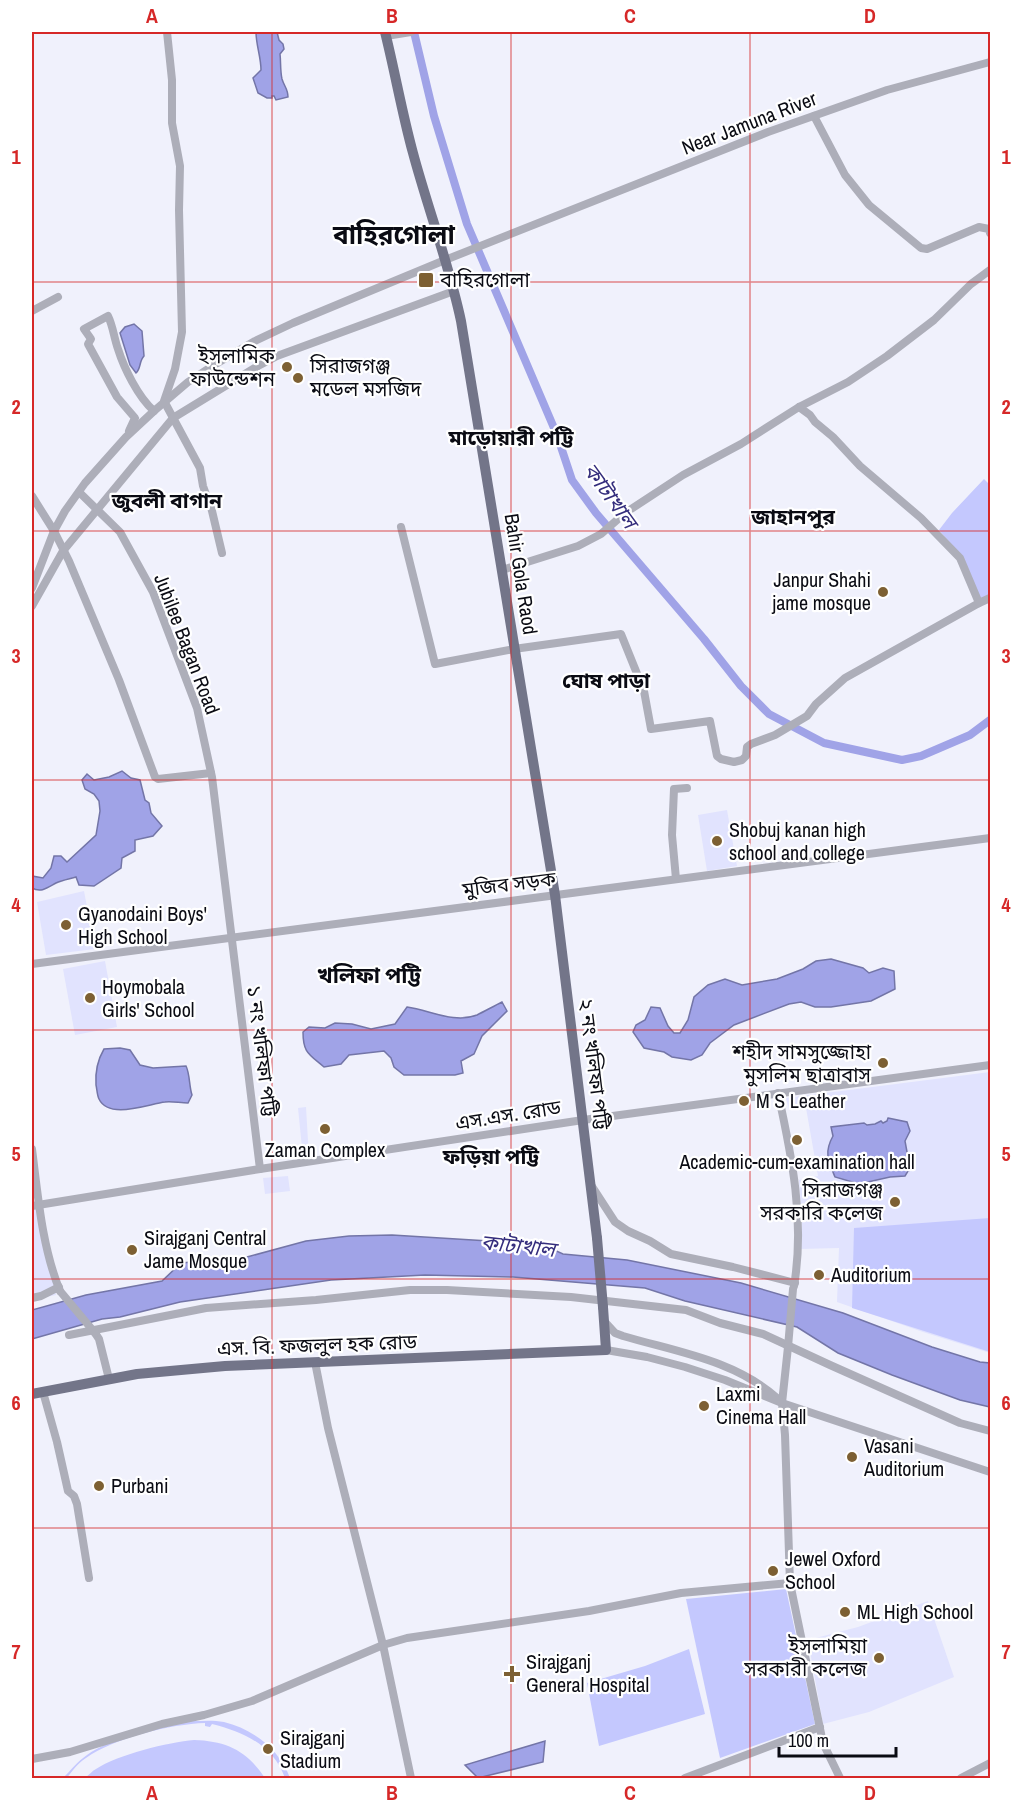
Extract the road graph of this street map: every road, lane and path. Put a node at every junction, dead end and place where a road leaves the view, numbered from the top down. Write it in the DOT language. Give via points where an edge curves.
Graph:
graph roads {
  1 [pos="167,32"];
  2 [pos="411,32"];
  3 [pos="389,34"];
  4 [pos="990,62"];
  5 [pos="814,116"];
  6 [pos="990,233"];
  7 [pos="450,258"];
  8 [pos="990,270"];
  9 [pos="454,291"];
  10 [pos="58,297"];
  11 [pos="32,311"];
  12 [pos="165,401"];
  13 [pos="799,407"];
  14 [pos="154,411"];
  15 [pos="173,418"];
  16 [pos="126,437"];
  17 [pos="79,492"];
  18 [pos="32,496"];
  19 [pos="97,509"];
  20 [pos="401,527"];
  21 [pos="54,531"];
  22 [pos="63,551"];
  23 [pos="222,553"];
  24 [pos="502,570"];
  25 [pos="32,588"];
  26 [pos="990,598"];
  27 [pos="979,603"];
  28 [pos="32,606"];
  29 [pos="514,648"];
  30 [pos="211,773"];
  31 [pos="687,788"];
  32 [pos="990,838"];
  33 [pos="675,879"];
  34 [pos="555,895"];
  35 [pos="232,938"];
  36 [pos="32,964"];
  37 [pos="990,1065"];
  38 [pos="778,1094"];
  39 [pos="583,1120"];
  40 [pos="32,1149"];
  41 [pos="260,1168"];
  42 [pos="591,1185"];
  43 [pos="35,1205"];
  44 [pos="794,1286"];
  45 [pos="59,1289"];
  46 [pos="32,1298"];
  47 [pos="604,1321"];
  48 [pos="69,1335"];
  49 [pos="606,1350"];
  50 [pos="688,1353"];
  51 [pos="315,1362"];
  52 [pos="685,1367"];
  53 [pos="109,1379"];
  54 [pos="37,1393"];
  55 [pos="782,1403"];
  56 [pos="990,1431"];
  57 [pos="990,1472"];
  58 [pos="89,1578"];
  59 [pos="790,1583"];
  60 [pos="383,1644"];
  61 [pos="820,1727"];
  62 [pos="32,1759"];
  63 [pos="990,1763"];
  64 [pos="411,1779"];
  65 [pos="685,1779"];
  66 [pos="840,1779"];
  67 [pos="960,1779"];
  1 -- 12 [label="street" via="172,123 180,166 182,332"];
  2 -- 3 [label="street"];
  3 -- 7 [label="main road, Bahir Gola Raod" via="397,92 412,152"];
  4 -- 5 [label="street, Near Jamuna River" via="887,90"];
  5 -- 6 [label="street" via="845,175 869,205 921,248 979,227 989,229"];
  5 -- 7 [label="street, Near Jamuna River"];
  7 -- 9 [label="main road, Bahir Gola Raod"];
  7 -- 12 [label="street, Near Jamuna River" via="255,341 213,365"];
  8 -- 13 [label="street" via="887,356"];
  9 -- 15 [label="street" via="277,356"];
  9 -- 24 [label="main road, Bahir Gola Raod"];
  10 -- 11 [label="street"];
  12 -- 14 [label="street, Near Jamuna River"];
  12 -- 15 [label="street"];
  13 -- 24 [label="street" via="682,475 601,534 578,546"];
  13 -- 27 [label="street" via="960,558"];
  14 -- 16 [label="street, Near Jamuna River"];
  14 -- 16 [label="street" via="132,383 108,316 84,329 117,397 135,418"];
  15 -- 19 [label="street"];
  15 -- 23 [label="street" via="200,468"];
  16 -- 17 [label="street, Near Jamuna River"];
  17 -- 19 [label="street, Jubilee Bagan Road"];
  17 -- 21 [label="street, Near Jamuna River"];
  18 -- 21 [label="street"];
  19 -- 22 [label="street"];
  19 -- 30 [label="street, Jubilee Bagan Road" via="120,532 153,592 197,708"];
  20 -- 29 [label="street" via="435,664"];
  21 -- 22 [label="street"];
  21 -- 25 [label="street, Near Jamuna River"];
  22 -- 28 [label="street"];
  22 -- 30 [label="street" via="119,680 154,777"];
  24 -- 29 [label="main road, Bahir Gola Raod"];
  26 -- 27 [label="street"];
  27 -- 29 [label="street" via="845,678 807,716 751,744 746,756 734,762 717,756 710,721 651,729 644,691 621,634"];
  29 -- 34 [label="main road, Bahir Gola Raod"];
  30 -- 35 [label="street, Jubilee Bagan Road"];
  31 -- 33 [label="street" via="674,789"];
  32 -- 33 [label="street, মুজিব সড়ক"];
  33 -- 34 [label="street, মুজিব সড়ক"];
  34 -- 35 [label="street, মুজিব সড়ক"];
  34 -- 39 [label="main road, ২ নং খলিফা পট্টি"];
  35 -- 36 [label="street, মুজিব সড়ক"];
  35 -- 41 [label="street, ১ নং খলিফা পট্টি"];
  37 -- 38 [label="street, এস.এস. রোড"];
  38 -- 39 [label="street, এস.এস. রোড"];
  38 -- 44 [label="street" via="795,1177 799,1220"];
  39 -- 41 [label="street, এস.এস. রোড"];
  39 -- 42 [label="main road, ২ নং খলিফা পট্টি"];
  40 -- 43 [label="street"];
  41 -- 43 [label="street, এস.এস. রোড"];
  42 -- 44 [label="street" via="615,1222 671,1254 733,1267"];
  42 -- 47 [label="main road, ২ নং খলিফা পট্টি, bridge"];
  43 -- 45 [label="street"];
  44 -- 55 [label="street, bridge"];
  45 -- 46 [label="street"];
  45 -- 53 [label="street, bridge" via="99,1339"];
  47 -- 49 [label="main road, ২ নং খলিফা পট্টি"];
  47 -- 50 [label="street" via="615,1333"];
  48 -- 56 [label="street" via="206,1308 410,1290 610,1302 686,1310 763,1334 960,1423"];
  49 -- 51 [label="main road, এস. বি. ফজলুল হক রোড"];
  49 -- 52 [label="street"];
  50 -- 52 [label="street"];
  50 -- 55 [label="street" via="740,1372"];
  51 -- 53 [label="main road, এস. বি. ফজলুল হক রোড" via="225,1366"];
  51 -- 60 [label="street"];
  52 -- 55 [label="street"];
  53 -- 54 [label="main road, এস. বি. ফজলুল হক রোড"];
  54 -- 58 [label="street" via="57,1442 68,1491 75,1496"];
  55 -- 57 [label="street"];
  55 -- 59 [label="street"];
  59 -- 60 [label="street" via="681,1593"];
  59 -- 61 [label="street"];
  60 -- 62 [label="street" via="252,1701"];
  60 -- 64 [label="street"];
  61 -- 65 [label="street"];
  61 -- 66 [label="street"];
  63 -- 67 [label="street"];
}
